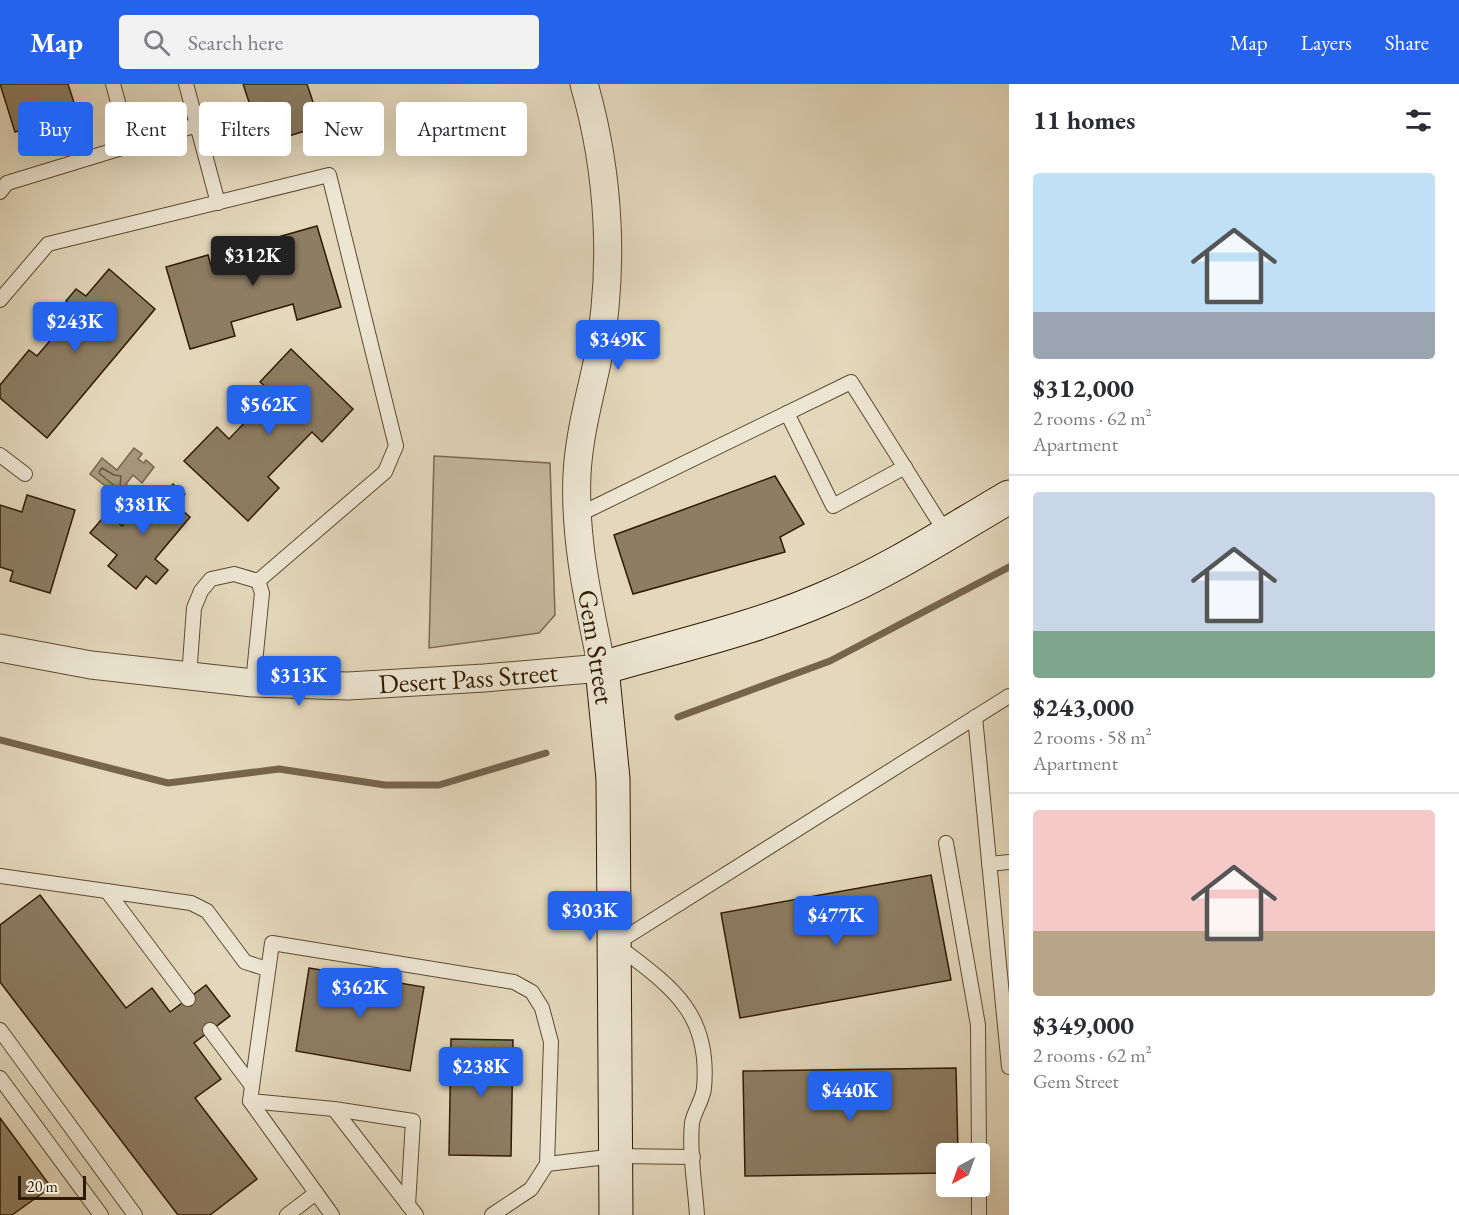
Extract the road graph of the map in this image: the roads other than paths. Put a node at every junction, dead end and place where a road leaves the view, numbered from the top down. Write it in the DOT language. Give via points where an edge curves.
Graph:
graph roads {
  1 [pos="113,84"];
  2 [pos="186,84"];
  3 [pos="584,84"];
  4 [pos="118,102"];
  5 [pos="197,125"];
  6 [pos="187,128"];
  7 [pos="105,154"];
  8 [pos="0,192"];
  9 [pos="218,203"];
  10 [pos="0,300"];
  11 [pos="787,413"];
  12 [pos="0,454"];
  13 [pos="905,467"];
  14 [pos="25,474"];
  15 [pos="1009,496"];
  16 [pos="578,515"];
  17 [pos="946,534"];
  18 [pos="258,581"];
  19 [pos="0,648"];
  20 [pos="602,668"];
  21 [pos="189,677"];
  22 [pos="254,683"];
  23 [pos="1009,696"];
  24 [pos="975,717"];
  25 [pos="946,843"];
  26 [pos="1009,862"];
  27 [pos="989,864"];
  28 [pos="0,876"];
  29 [pos="108,891"];
  30 [pos="615,944"];
  31 [pos="267,969"];
  32 [pos="188,999"];
  33 [pos="1005,1023"];
  34 [pos="978,1025"];
  35 [pos="0,1030"];
  36 [pos="210,1030"];
  37 [pos="1009,1067"];
  38 [pos="0,1078"];
  39 [pos="252,1086"];
  40 [pos="249,1101"];
  41 [pos="334,1109"];
  42 [pos="978,1143"];
  43 [pos="616,1156"];
  44 [pos="693,1157"];
  45 [pos="547,1164"];
  46 [pos="316,1193"];
  47 [pos="979,1197"];
  48 [pos="412,1210"];
  49 [pos="101,1215"];
  50 [pos="135,1215"];
  51 [pos="286,1215"];
  52 [pos="332,1215"];
  53 [pos="492,1215"];
  54 [pos="616,1215"];
  55 [pos="697,1215"];
  56 [pos="979,1215"];
  1 -- 4 [label="lane"];
  2 -- 5 [label="lane"];
  3 -- 16 [label="street, Gem Street" via="605,187 607,233 606,296 581,435"];
  5 -- 6 [label="lane"];
  5 -- 9 [label="lane"];
  7 -- 8 [label="lane" via="7,183"];
  9 -- 10 [label="lane" via="48,244"];
  9 -- 18 [label="lane" via="329,175 396,446 385,472"];
  11 -- 13 [label="lane" via="851,382"];
  11 -- 13 [label="lane" via="833,506"];
  11 -- 16 [label="lane"];
  12 -- 14 [label="lane"];
  13 -- 17 [label="lane"];
  15 -- 17 [label="street, Desert Pass Street"];
  16 -- 20 [label="street, Gem Street" via="586,592"];
  17 -- 20 [label="street, Desert Pass Street" via="826,598 759,623"];
  18 -- 21 [label="lane" via="234,574 211,579 201,591 194,608"];
  18 -- 22 [label="lane" via="262,593"];
  19 -- 21 [label="street, Desert Pass Street" via="91,665"];
  20 -- 22 [label="street, Desert Pass Street" via="348,686"];
  20 -- 30 [label="street, Gem Street" via="613,779"];
  21 -- 22 [label="street, Desert Pass Street"];
  23 -- 24 [label="lane"];
  24 -- 27 [label="lane"];
  24 -- 30 [label="lane"];
  25 -- 34 [label="lane"];
  26 -- 27 [label="lane"];
  27 -- 33 [label="lane"];
  28 -- 29 [label="lane"];
  29 -- 31 [label="lane" via="191,903 207,911 245,962"];
  29 -- 32 [label="lane"];
  30 -- 43 [label="street, Gem Street"];
  30 -- 44 [label="lane" via="667,984 687,1007 701,1035 704,1090 692,1121"];
  31 -- 39 [label="lane"];
  31 -- 45 [label="lane" via="272,943 514,982 532,992 542,1008 551,1042"];
  33 -- 34 [label="lane"];
  33 -- 37 [label="lane"];
  34 -- 42 [label="lane"];
  35 -- 50 [label="lane"];
  36 -- 39 [label="lane"];
  38 -- 49 [label="lane"];
  39 -- 40 [label="lane"];
  40 -- 41 [label="lane"];
  40 -- 46 [label="lane"];
  41 -- 48 [label="lane"];
  41 -- 48 [label="lane" via="413,1120"];
  43 -- 44 [label="lane"];
  43 -- 45 [label="lane"];
  43 -- 54 [label="street, Gem Street"];
  44 -- 55 [label="lane"];
  45 -- 53 [label="lane" via="531,1189"];
  46 -- 51 [label="lane"];
  46 -- 52 [label="lane"];
  47 -- 56 [label="lane"];
}
